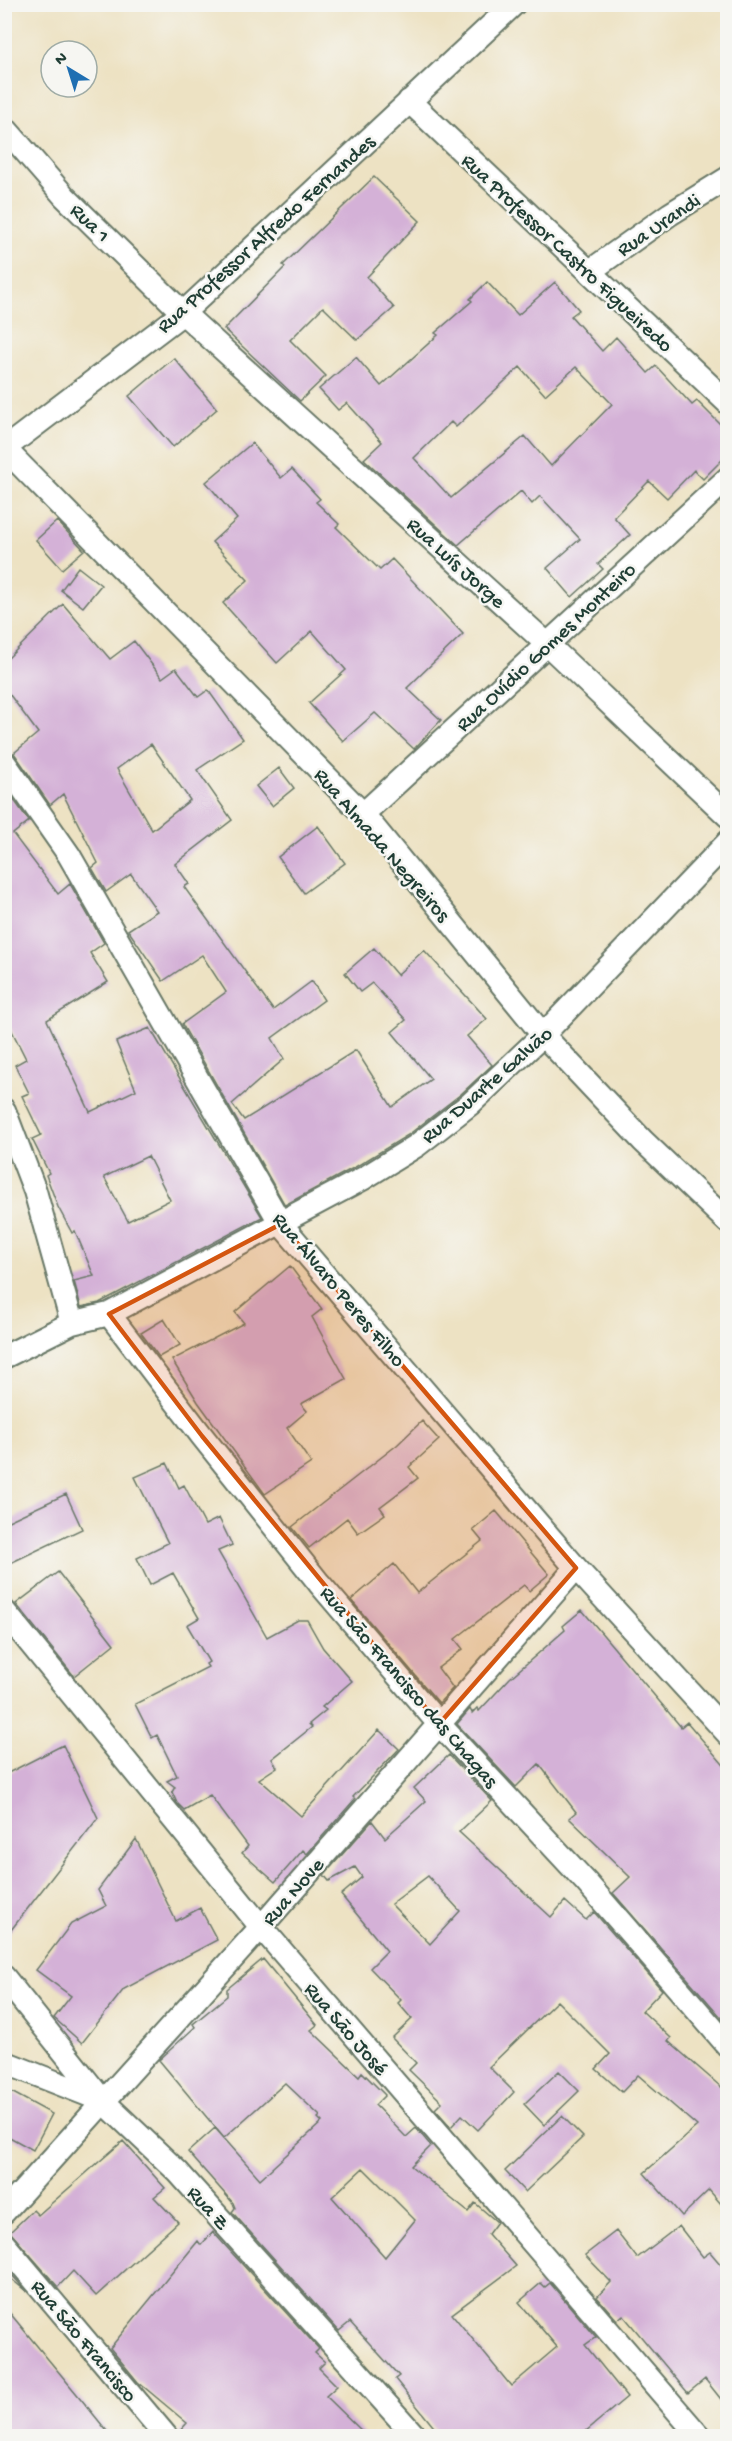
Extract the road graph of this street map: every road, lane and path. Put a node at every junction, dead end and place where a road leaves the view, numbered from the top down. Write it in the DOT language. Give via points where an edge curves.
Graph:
graph roads {
  1 [pos="514,4"];
  2 [pos="409,101"];
  3 [pos="4,127"];
  4 [pos="728,178"];
  5 [pos="590,271"];
  6 [pos="183,313"];
  7 [pos="728,403"];
  8 [pos="5,448"];
  9 [pos="728,478"];
  10 [pos="547,644"];
  11 [pos="4,762"];
  12 [pos="363,814"];
  13 [pos="728,816"];
  14 [pos="728,842"];
  15 [pos="543,1035"];
  16 [pos="4,1110"];
  17 [pos="728,1222"];
  18 [pos="281,1224"];
  19 [pos="109,1314"];
  20 [pos="72,1323"];
  21 [pos="4,1357"];
  22 [pos="576,1568"];
  23 [pos="4,1611"];
  24 [pos="439,1724"];
  25 [pos="728,1734"];
  26 [pos="261,1927"];
  27 [pos="4,1977"];
  28 [pos="728,2046"];
  29 [pos="4,2062"];
  30 [pos="103,2101"];
  31 [pos="4,2212"];
  32 [pos="4,2244"];
  33 [pos="166,2436"];
  34 [pos="415,2436"];
  35 [pos="699,2436"];
  1 -- 2 [label="street, Rua Professor Alfredo Fernandes"];
  2 -- 5 [label="street, Rua Professor Castro Figueiredo"];
  2 -- 6 [label="street, Rua Professor Alfredo Fernandes"];
  3 -- 6 [label="street, Rua 1" via="65,197"];
  4 -- 5 [label="street, Rua Urandi" via="669,214"];
  5 -- 7 [label="street, Rua Professor Castro Figueiredo"];
  6 -- 8 [label="street, Rua Professor Alfredo Fernandes"];
  6 -- 10 [label="street, Rua Luís Jorge"];
  8 -- 12 [label="street, Rua Almada Negreiros"];
  9 -- 10 [label="street, Rua Ovídio Gomes Monteiro"];
  10 -- 12 [label="street, Rua Ovídio Gomes Monteiro"];
  10 -- 13 [label="street, Rua Luís Jorge"];
  11 -- 18 [label="street, Rua Álvaro Peres Filho" via="69,855"];
  12 -- 15 [label="street, Rua Almada Negreiros"];
  14 -- 15 [label="street, Rua Duarte Galvão"];
  15 -- 17 [label="street, Rua Almada Negreiros" via="643,1142"];
  15 -- 18 [label="street, Rua Duarte Galvão" via="470,1104 416,1146"];
  16 -- 20 [label="street" via="35,1191"];
  18 -- 19 [label="street, Rua Duarte Galvão"];
  18 -- 22 [label="street, Rua Álvaro Peres Filho"];
  19 -- 20 [label="street, Rua Duarte Galvão"];
  19 -- 24 [label="street, Rua São Francisco das Chagas" via="320,1583"];
  20 -- 21 [label="street, Rua Duarte Galvão"];
  22 -- 24 [label="street, Rua Nove"];
  22 -- 25 [label="street, Rua Álvaro Peres Filho"];
  23 -- 26 [label="street, Rua São José"];
  24 -- 26 [label="street, Rua Nove"];
  24 -- 28 [label="street, Rua São Francisco das Chagas" via="586,1882"];
  26 -- 30 [label="street, Rua Nove"];
  26 -- 35 [label="street, Rua São José"];
  27 -- 30 [label="street, Rua Z"];
  29 -- 30 [label="street"];
  30 -- 31 [label="street, Rua Nove"];
  30 -- 34 [label="street, Rua Z" via="178,2172"];
  32 -- 33 [label="street, Rua São Francisco"];
}
